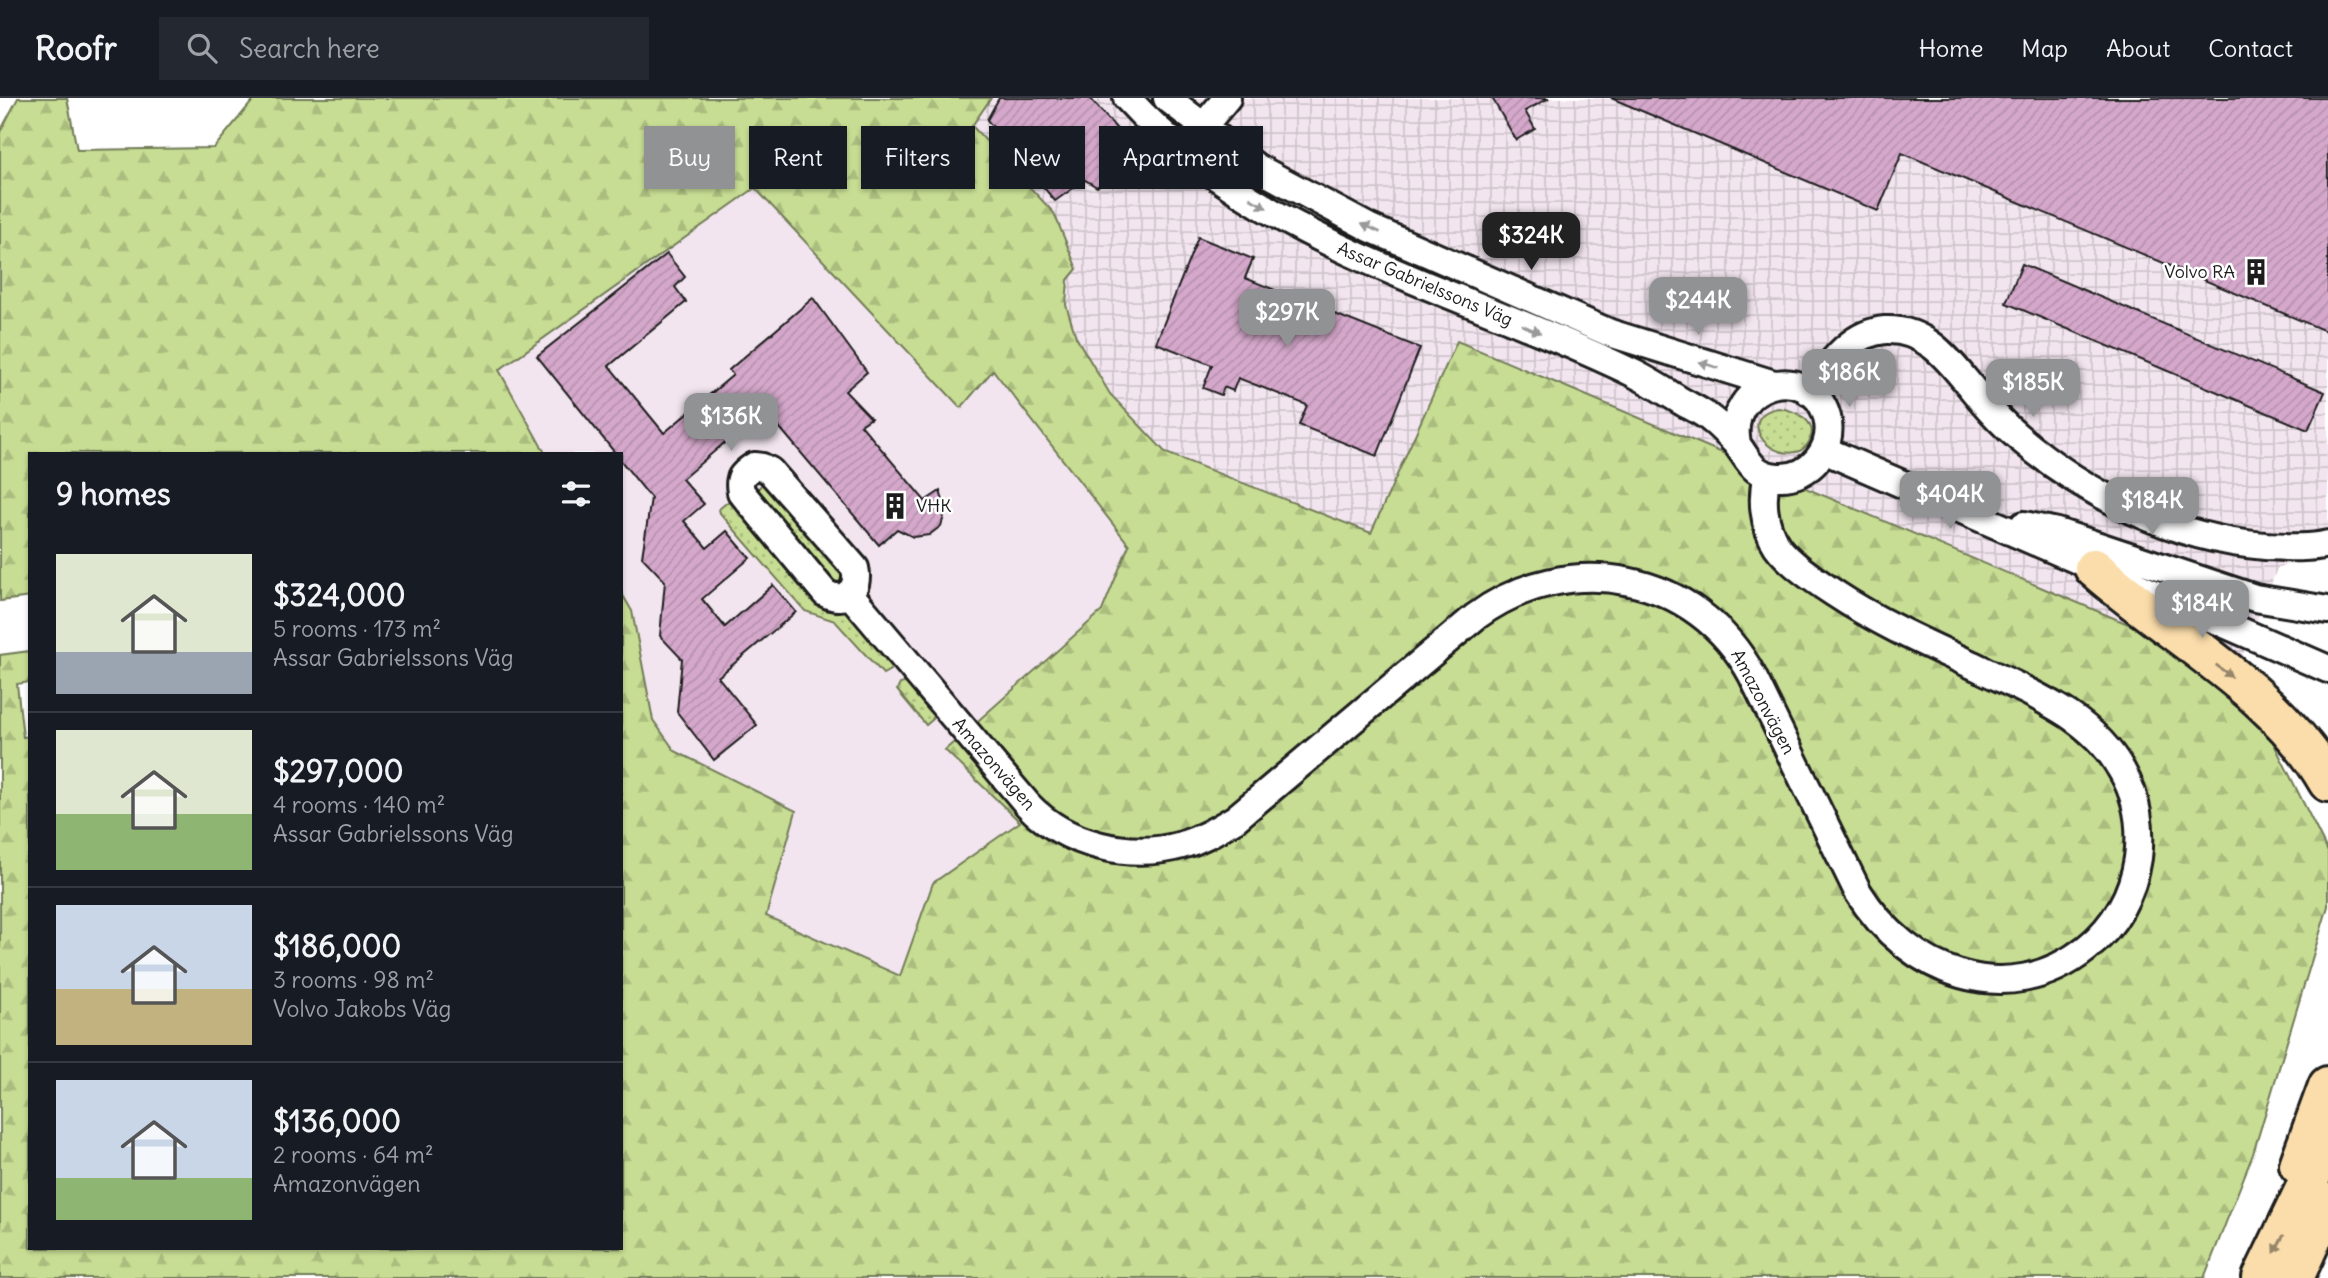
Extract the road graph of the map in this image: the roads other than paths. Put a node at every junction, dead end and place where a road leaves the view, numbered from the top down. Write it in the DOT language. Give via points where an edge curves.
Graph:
graph roads {
  1 [pos="1127,98"];
  2 [pos="1167,98"];
  3 [pos="1227,98"];
  4 [pos="1154,126"];
  5 [pos="1201,126"];
  6 [pos="1205,126"];
  7 [pos="1263,171"];
  8 [pos="1236,189"];
  9 [pos="1774,384"];
  10 [pos="1810,392"];
  11 [pos="1737,444"];
  12 [pos="1824,450"];
  13 [pos="1767,475"];
  14 [pos="1968,513"];
  15 [pos="2328,544"];
  16 [pos="2094,568"];
  17 [pos="849,593"];
  18 [pos="2328,610"];
  19 [pos="2328,669"];
  20 [pos="2328,782"];
  21 [pos="2328,1086"];
  22 [pos="2328,1141"];
  23 [pos="2312,1207"];
  24 [pos="2262,1278"];
  25 [pos="2294,1278"];
  1 -- 4 [label="street, Assar Gabrielssons Väg"];
  2 -- 5 [label="street, Assar Gabrielssons Väg"];
  3 -- 6 [label="street"];
  9 -- 7 [label="street, Assar Gabrielssons Väg, one-way" via="1609,333 1370,228"];
  8 -- 11 [label="street, Assar Gabrielssons Väg, one-way" via="1315,236 1376,265 1637,375 1711,419"];
  9 -- 10 [label="street"];
  9 -- 11 [label="street" via="1756,391 1742,405 1735,424"];
  10 -- 12 [label="street" via="1827,419"];
  10 -- 15 [label="street" via="1860,337 1884,330 1903,332 1936,347 2015,435 2102,495 2211,539 2284,547"];
  11 -- 13 [label="street" via="1752,466"];
  12 -- 13 [label="street" via="1800,473"];
  12 -- 14 [label="street"];
  13 -- 17 [label="street, Amazonvägen" via="1764,508 1769,532 1778,548 1814,580 1865,613 2052,703 2112,755 2137,813 2137,869 2115,919 2081,953 2040,974 1993,980 1950,971 1901,943 1858,892 1752,675 1732,645 1690,607 1640,585 1607,578 1566,579 1531,586 1497,601 1235,819 1190,842 1148,850 1099,846 1042,818"];
  14 -- 16 [label="street"];
  14 -- 18 [label="street" via="2057,532 2255,598"];
  16 -- 19 [label="street"];
  16 -- 20 [label="highway, one-way" via="2277,715"];
  17 -- 17 [label="street" via="855,587 855,568 770,471 754,466 741,475 741,492 825,593 832,598"];
  21 -- 23 [label="highway" via="2291,1188"];
  22 -- 23 [label="highway"];
  23 -- 24 [label="highway, one-way"];
  23 -- 25 [label="highway"];
}
